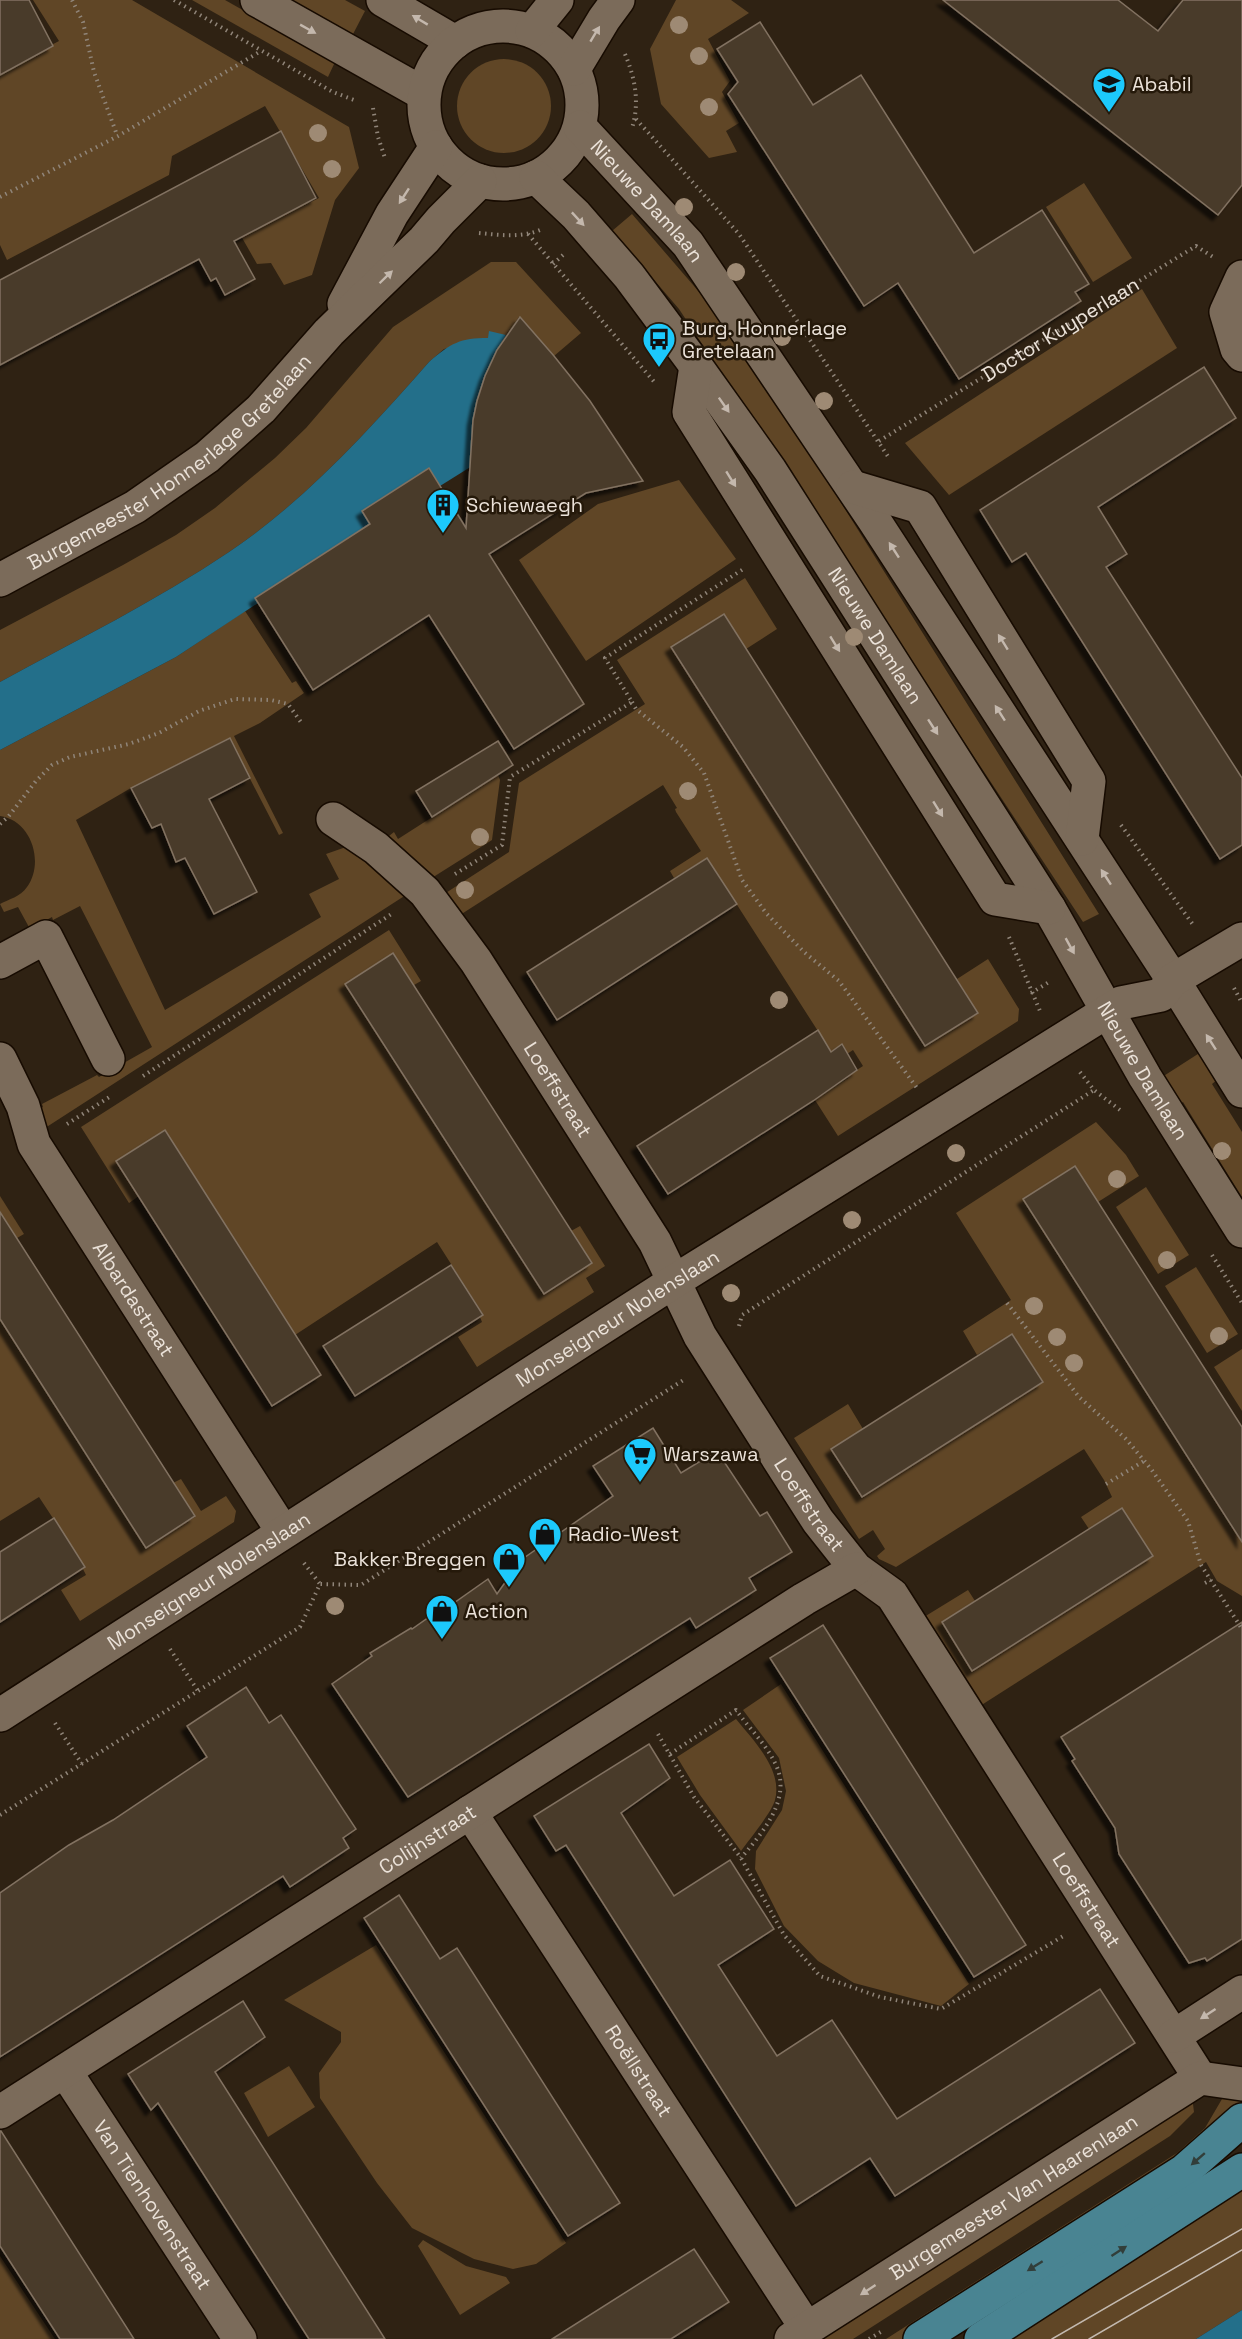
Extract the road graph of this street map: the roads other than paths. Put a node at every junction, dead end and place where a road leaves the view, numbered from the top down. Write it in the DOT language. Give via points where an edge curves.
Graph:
graph roads {
  1 [pos="256,0"];
  2 [pos="383,0"];
  3 [pos="557,0"];
  4 [pos="618,0"];
  5 [pos="532,32"];
  6 [pos="455,42"];
  7 [pos="574,69"];
  8 [pos="424,94"];
  9 [pos="580,127"];
  10 [pos="435,147"];
  11 [pos="536,177"];
  12 [pos="480,181"];
  13 [pos="1242,277"];
  14 [pos="328,332"];
  15 [pos="1242,355"];
  16 [pos="696,366"];
  17 [pos="853,488"];
  18 [pos="0,580"];
  19 [pos="333,819"];
  20 [pos="1082,839"];
  21 [pos="1049,908"];
  22 [pos="1229,947"];
  23 [pos="0,962"];
  24 [pos="1173,980"];
  25 [pos="1108,1012"];
  26 [pos="0,1059"];
  27 [pos="108,1059"];
  28 [pos="1242,1091"];
  29 [pos="1242,1231"];
  30 [pos="673,1282"];
  31 [pos="283,1532"];
  32 [pos="856,1569"];
  33 [pos="0,1715"];
  34 [pos="470,1812"];
  35 [pos="1242,1992"];
  36 [pos="1174,2036"];
  37 [pos="65,2071"];
  38 [pos="1200,2078"];
  39 [pos="1242,2084"];
  40 [pos="0,2112"];
  41 [pos="1242,2120"];
  42 [pos="1242,2170"];
  43 [pos="799,2334"];
  44 [pos="240,2339"];
  45 [pos="920,2339"];
  46 [pos="981,2339"];
  1 -- 8 [label="street, one-way"];
  6 -- 2 [label="street, one-way"];
  3 -- 5 [label="street"];
  7 -- 4 [label="street, one-way"];
  5 -- 6 [label="street" via="513,26 492,27"];
  5 -- 7 [label="street" via="564,53"];
  6 -- 8 [label="street" via="440,57"];
  7 -- 9 [label="street" via="581,88"];
  8 -- 10 [label="street" via="425,122"];
  9 -- 11 [label="street" via="571,148 556,165"];
  9 -- 17 [label="street, Nieuwe Damlaan" via="688,244"];
  10 -- 12 [label="street" via="455,168"];
  10 -- 14 [label="street, Burgemeester Honnerlage Gretelaan, one-way" via="392,214"];
  11 -- 12 [label="street" via="508,184"];
  11 -- 16 [label="street, Nieuwe Damlaan, one-way" via="628,276"];
  14 -- 12 [label="street, Burgemeester Honnerlage Gretelaan, one-way"];
  13 -- 15 [label="street" via="1226,312"];
  14 -- 18 [label="street, Burgemeester Honnerlage Gretelaan" via="261,409 207,457 135,507"];
  16 -- 21 [label="street, Nieuwe Damlaan, one-way" via="770,470"];
  16 -- 21 [label="street, Nieuwe Damlaan, one-way" via="689,412 994,899"];
  20 -- 17 [label="street, Nieuwe Damlaan, one-way"];
  20 -- 17 [label="street, one-way" via="1089,781 920,507"];
  19 -- 30 [label="street, Loeffstraat" via="376,848 425,892 482,971 655,1242"];
  24 -- 20 [label="street, Nieuwe Damlaan, one-way"];
  21 -- 25 [label="street, Nieuwe Damlaan, one-way"];
  22 -- 24 [label="street, Monseigneur Nolenslaan"];
  23 -- 27 [label="street" via="46,937"];
  24 -- 25 [label="street, Monseigneur Nolenslaan" via="1161,995 1121,1003"];
  28 -- 24 [label="street, Nieuwe Damlaan, one-way"];
  25 -- 29 [label="street, Nieuwe Damlaan"];
  25 -- 30 [label="street, Monseigneur Nolenslaan"];
  26 -- 31 [label="street, Albardastraat" via="23,1106 34,1144"];
  30 -- 31 [label="street, Monseigneur Nolenslaan"];
  30 -- 32 [label="street, Loeffstraat" via="715,1360 819,1521"];
  31 -- 33 [label="street, Monseigneur Nolenslaan"];
  32 -- 34 [label="street, Colijnstraat"];
  32 -- 36 [label="street, Loeffstraat" via="892,1595"];
  34 -- 37 [label="street, Colijnstraat"];
  34 -- 43 [label="street, Roëllstraat"];
  35 -- 36 [label="street, one-way"];
  36 -- 38 [label="street, Loeffstraat"];
  37 -- 40 [label="street, Colijnstraat"];
  37 -- 44 [label="street, Van Tienhovenstraat"];
  38 -- 39 [label="street"];
  38 -- 43 [label="street, Burgemeester Van Haarenlaan, one-way"];
  41 -- 45 [label="main road, one-way" via="1184,2171"];
  46 -- 42 [label="main road, one-way"];
}
